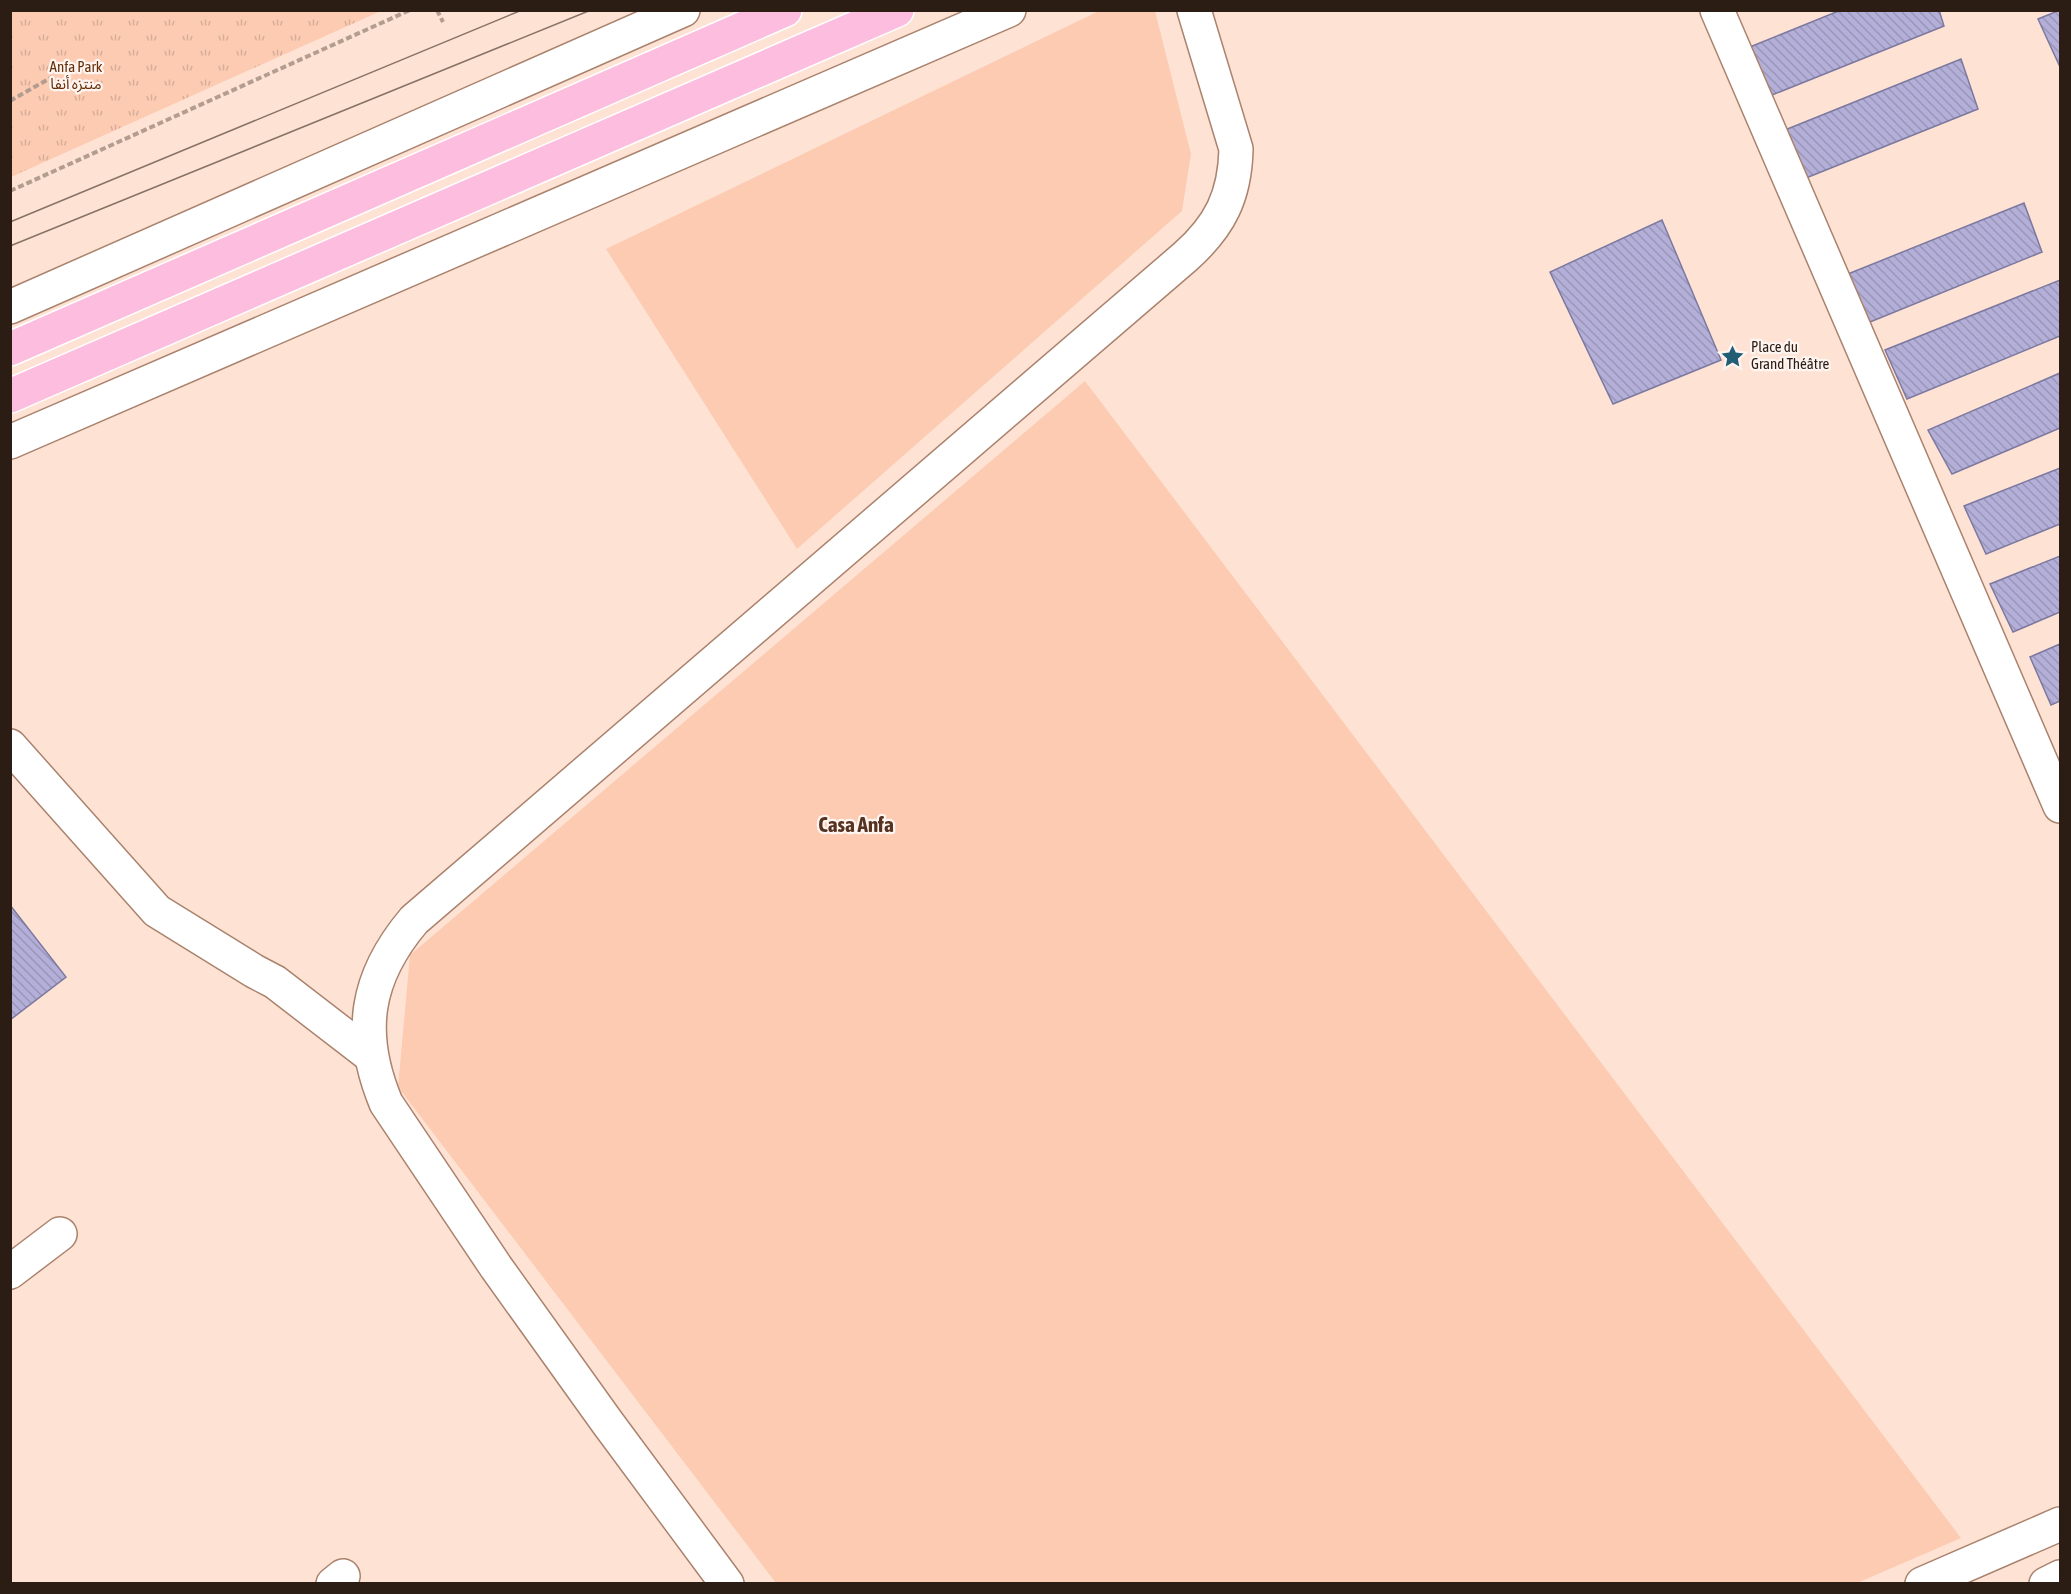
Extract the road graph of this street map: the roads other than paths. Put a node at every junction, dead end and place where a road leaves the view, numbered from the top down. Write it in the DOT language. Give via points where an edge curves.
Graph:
graph roads {
  1 [pos="683,10"];
  2 [pos="785,10"];
  3 [pos="897,10"];
  4 [pos="1010,10"];
  5 [pos="1194,10"];
  6 [pos="1717,10"];
  7 [pos="10,307"];
  8 [pos="10,349"];
  9 [pos="10,396"];
  10 [pos="10,442"];
  11 [pos="10,746"];
  12 [pos="2061,806"];
  13 [pos="370,1056"];
  14 [pos="60,1234"];
  15 [pos="10,1272"];
  16 [pos="2061,1524"];
  17 [pos="2061,1577"];
  18 [pos="727,1584"];
  19 [pos="1923,1584"];
  20 [pos="2046,1584"];
  1 -- 7 [label="street"];
  2 -- 8 [label="main road"];
  3 -- 9 [label="main road"];
  4 -- 10 [label="street"];
  5 -- 13 [label="street" via="1236,149 1231,190 1214,228 1176,265 414,920 385,960 376,983 370,1007"];
  6 -- 12 [label="street"];
  11 -- 13 [label="street" via="157,911 275,982"];
  13 -- 18 [label="street" via="386,1102 496,1267"];
  14 -- 15 [label="street"];
  16 -- 19 [label="street"];
  17 -- 20 [label="street"];
}
